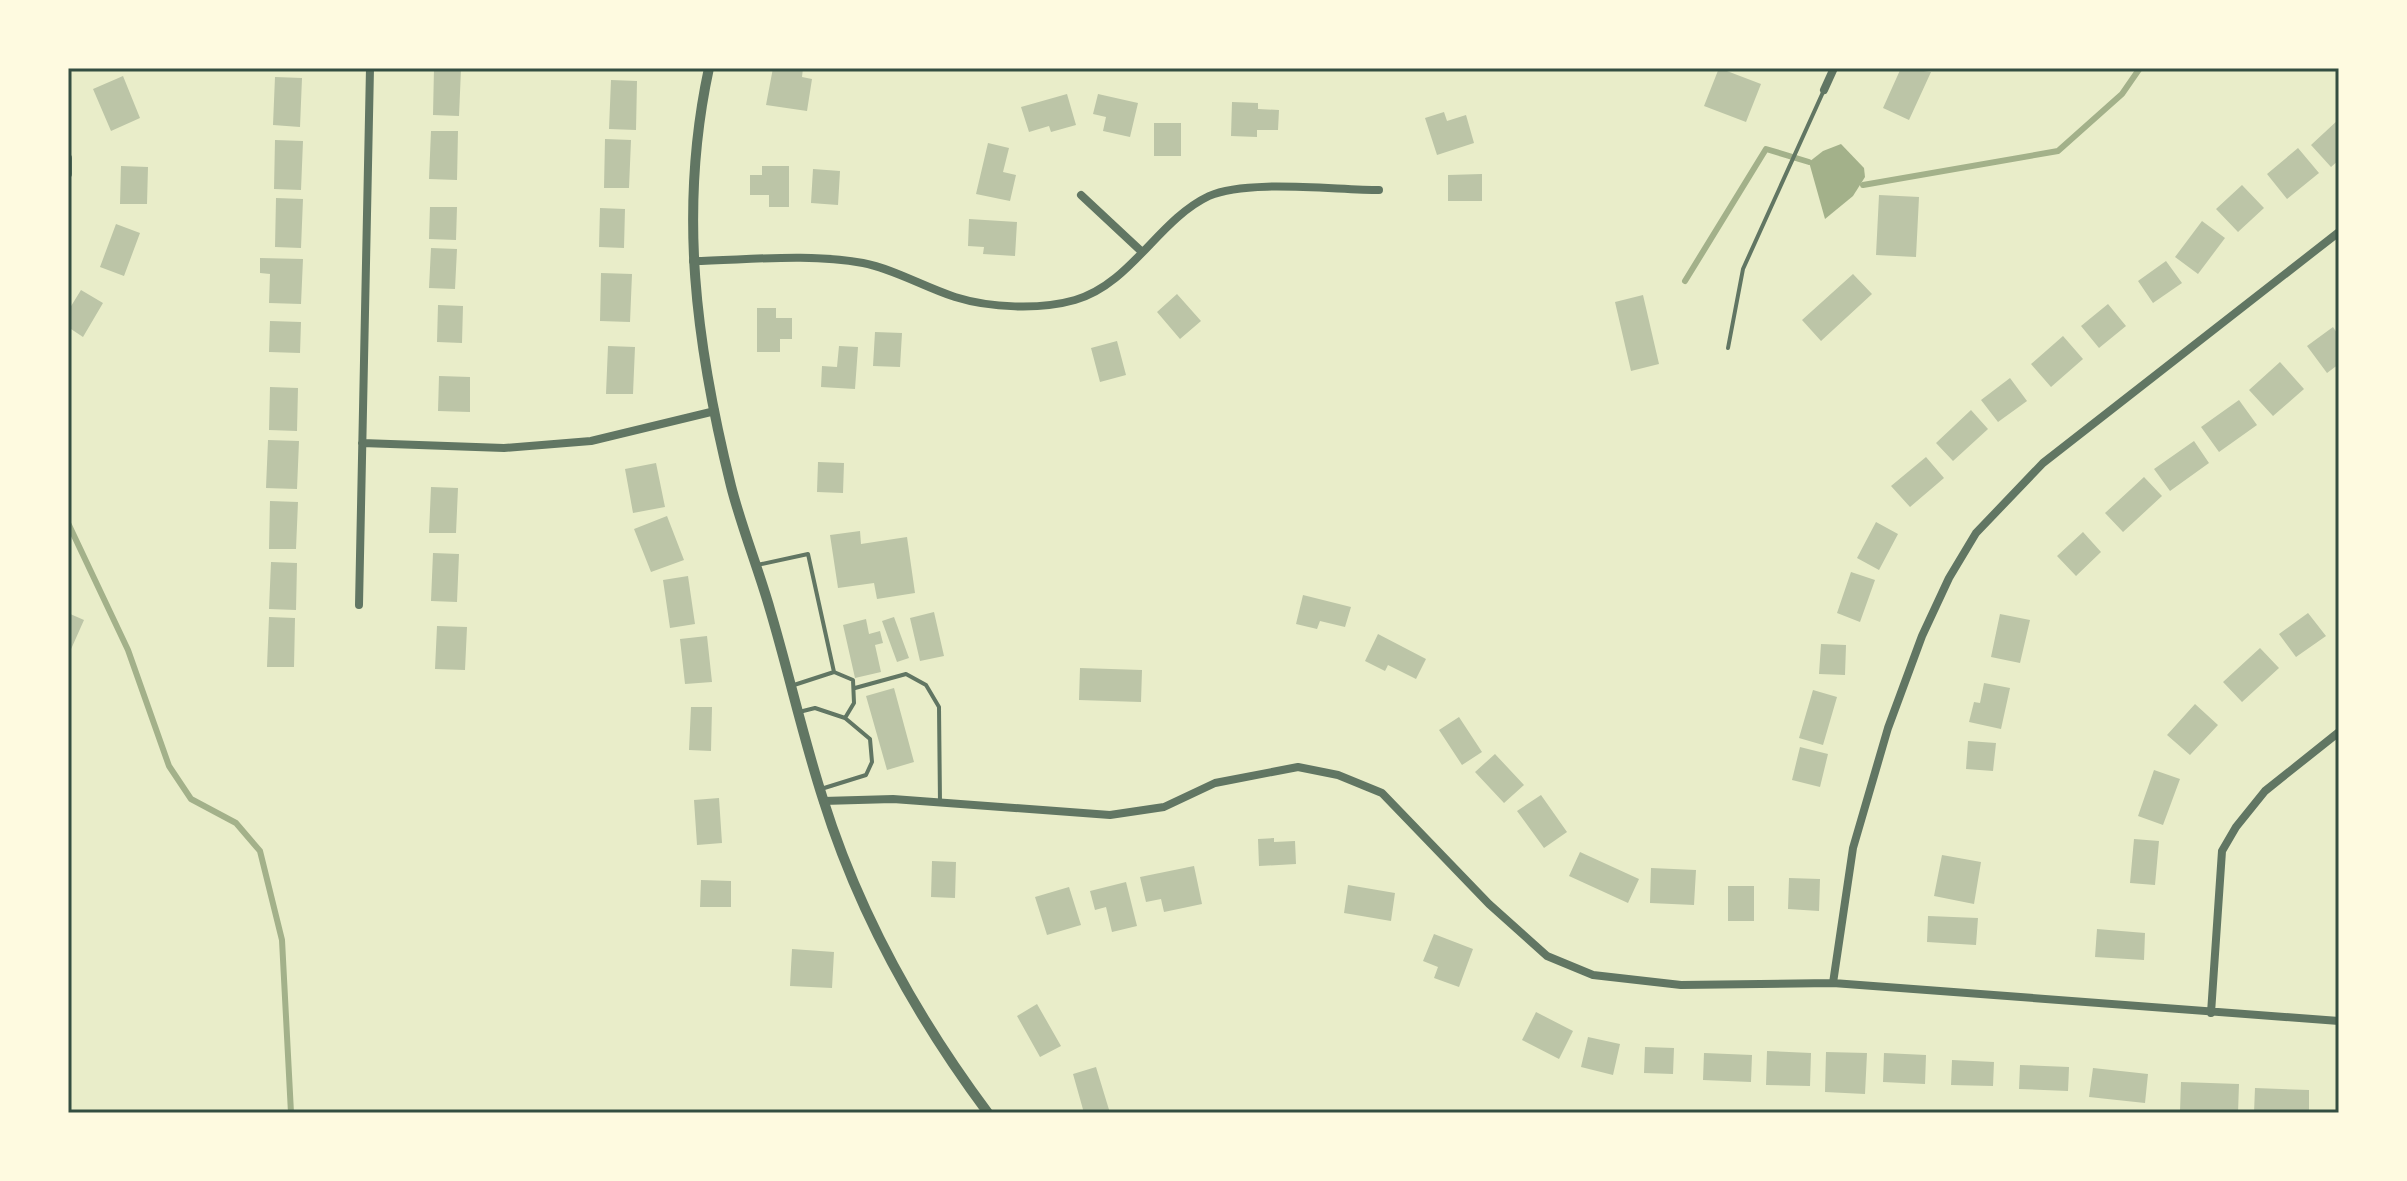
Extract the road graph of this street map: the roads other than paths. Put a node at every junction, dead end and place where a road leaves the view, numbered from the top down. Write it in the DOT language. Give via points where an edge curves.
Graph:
graph roads {
  1 [pos="370,68"];
  2 [pos="709,68"];
  3 [pos="1834,68"];
  4 [pos="1824,90"];
  5 [pos="68,158"];
  6 [pos="68,174"];
  7 [pos="1379,190"];
  8 [pos="1081,195"];
  9 [pos="2339,232"];
  10 [pos="1141,251"];
  11 [pos="693,261"];
  12 [pos="1728,348"];
  13 [pos="715,411"];
  14 [pos="362,443"];
  15 [pos="757,565"];
  16 [pos="359,605"];
  17 [pos="834,672"];
  18 [pos="791,685"];
  19 [pos="855,688"];
  20 [pos="799,712"];
  21 [pos="845,718"];
  22 [pos="2339,732"];
  23 [pos="820,789"];
  24 [pos="823,801"];
  25 [pos="940,803"];
  26 [pos="1833,983"];
  27 [pos="2211,1013"];
  28 [pos="2339,1021"];
  29 [pos="988,1113"];
  1 -- 14 [label="street"];
  2 -- 11 [label="street" via="695,144"];
  3 -- 4 [label="street"];
  4 -- 12 [label="lane" via="1743,269"];
  5 -- 6 [label="street"];
  7 -- 10 [label="street" via="1255,187 1211,195"];
  8 -- 10 [label="street"];
  9 -- 26 [label="street" via="2043,463 1976,533 1922,636 1888,728 1853,848"];
  10 -- 11 [label="street" via="1116,277 1077,300 1025,306 957,298 866,264 827,259"];
  11 -- 13 [label="street"];
  13 -- 14 [label="street" via="576,442 504,448"];
  13 -- 15 [label="street" via="731,488"];
  14 -- 16 [label="street"];
  15 -- 17 [label="lane" via="808,554"];
  15 -- 18 [label="street"];
  17 -- 18 [label="lane"];
  17 -- 19 [label="lane" via="853,680"];
  18 -- 20 [label="street"];
  19 -- 21 [label="lane"];
  19 -- 25 [label="lane" via="906,674 926,685 939,707"];
  20 -- 21 [label="lane" via="815,708"];
  20 -- 23 [label="street"];
  21 -- 23 [label="lane" via="870,739 872,762 866,775"];
  22 -- 27 [label="street" via="2265,791 2222,851"];
  23 -- 24 [label="street"];
  24 -- 25 [label="street"];
  24 -- 29 [label="street" via="876,930 915,1005"];
  25 -- 26 [label="street" via="1110,815 1164,807 1215,783 1298,767 1338,775 1382,793 1547,956 1593,975 1681,985"];
  26 -- 27 [label="street"];
  27 -- 28 [label="street"];
}
